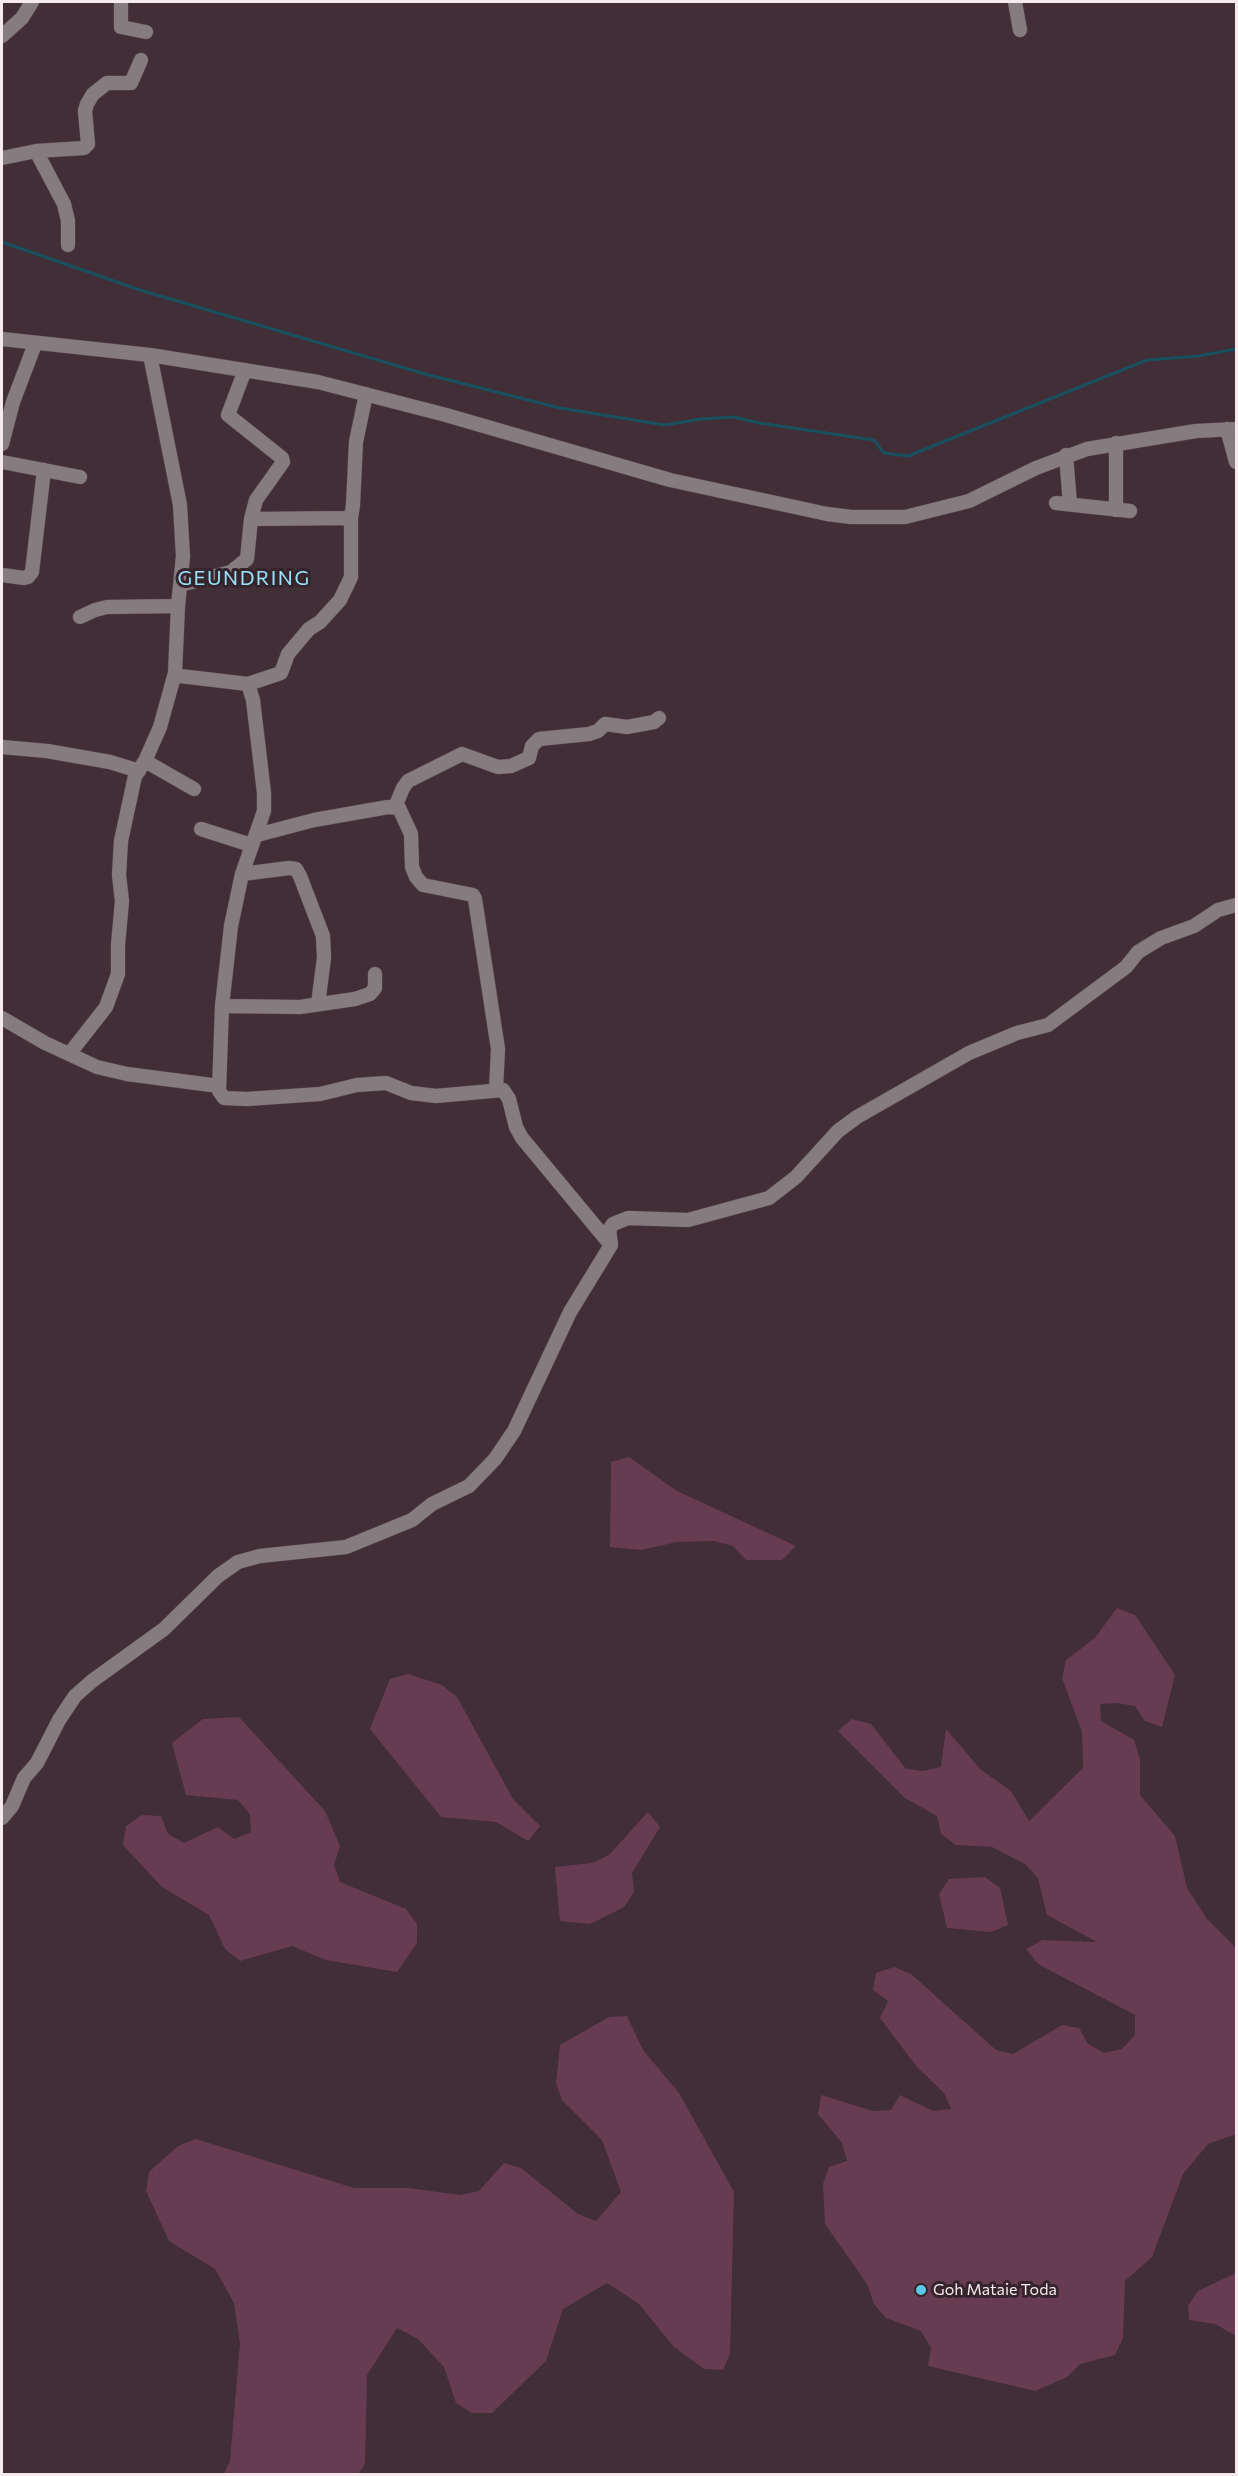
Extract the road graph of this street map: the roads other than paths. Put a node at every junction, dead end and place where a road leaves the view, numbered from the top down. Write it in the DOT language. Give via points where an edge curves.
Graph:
graph roads {
  1 [pos="32,2"];
  2 [pos="122,2"];
  3 [pos="1015,2"];
  4 [pos="1020,30"];
  5 [pos="146,32"];
  6 [pos="2,36"];
  7 [pos="141,60"];
  8 [pos="36,151"];
  9 [pos="2,158"];
  10 [pos="68,245"];
  11 [pos="2,339"];
  12 [pos="35,344"];
  13 [pos="150,355"];
  14 [pos="245,370"];
  15 [pos="366,394"];
  16 [pos="1232,429"];
  17 [pos="1116,443"];
  18 [pos="2,444"];
  19 [pos="1066,455"];
  20 [pos="2,462"];
  21 [pos="1236,462"];
  22 [pos="44,470"];
  23 [pos="80,477"];
  24 [pos="1056,502"];
  25 [pos="1070,504"];
  26 [pos="351,518"];
  27 [pos="251,519"];
  28 [pos="2,575"];
  29 [pos="180,585"];
  30 [pos="178,606"];
  31 [pos="80,617"];
  32 [pos="175,673"];
  33 [pos="248,684"];
  34 [pos="659,718"];
  35 [pos="2,747"];
  36 [pos="142,766"];
  37 [pos="194,789"];
  38 [pos="395,807"];
  39 [pos="201,829"];
  40 [pos="254,840"];
  41 [pos="242,874"];
  42 [pos="1236,905"];
  43 [pos="375,974"];
  44 [pos="318,1004"];
  45 [pos="222,1006"];
  46 [pos="2,1018"];
  47 [pos="70,1053"];
  48 [pos="219,1086"];
  49 [pos="496,1089"];
  50 [pos="611,1245"];
  51 [pos="2,1818"];
  1 -- 6 [label="street" via="22,18"];
  2 -- 5 [label="street" via="121,27"];
  3 -- 4 [label="street"];
  7 -- 8 [label="street" via="131,83 107,83 93,94 85,111 88,144 84,148"];
  8 -- 9 [label="street"];
  8 -- 10 [label="street" via="64,204"];
  11 -- 12 [label="street"];
  12 -- 13 [label="street"];
  12 -- 18 [label="street"];
  13 -- 14 [label="street"];
  13 -- 29 [label="street" via="180,505"];
  14 -- 15 [label="street"];
  14 -- 27 [label="street" via="228,415 283,462 256,500"];
  15 -- 19 [label="street" via="670,480 851,517 905,517 969,501"];
  15 -- 26 [label="street" via="356,442"];
  16 -- 17 [label="street"];
  16 -- 21 [label="street"];
  17 -- 19 [label="street"];
  17 -- 25 [label="street" via="1123,511"];
  19 -- 25 [label="street"];
  20 -- 22 [label="street"];
  22 -- 23 [label="street"];
  22 -- 28 [label="street" via="32,572 24,578"];
  24 -- 25 [label="street"];
  26 -- 27 [label="street"];
  26 -- 33 [label="street" via="351,577 340,600 288,654 281,672"];
  27 -- 29 [label="street" via="247,559 231,572"];
  29 -- 30 [label="street"];
  30 -- 31 [label="street" via="106,607"];
  30 -- 32 [label="street"];
  32 -- 33 [label="street"];
  32 -- 36 [label="street" via="160,727"];
  33 -- 40 [label="street" via="264,793 264,811"];
  34 -- 38 [label="street" via="627,727 605,724 589,734 539,739 529,758 511,766 498,766 462,754 408,782"];
  35 -- 36 [label="street"];
  36 -- 37 [label="street"];
  36 -- 47 [label="street" via="135,776 121,841 118,974 106,1007"];
  38 -- 40 [label="street" via="314,820"];
  38 -- 49 [label="street" via="411,834 416,877 423,885 475,899 498,1049"];
  39 -- 40 [label="street"];
  40 -- 41 [label="street"];
  41 -- 44 [label="street" via="296,869 323,936"];
  41 -- 45 [label="street" via="231,926"];
  42 -- 50 [label="street" via="1218,910 1194,926 1161,938 1138,952 1126,967 1048,1025 969,1053 856,1117 770,1198 688,1220 628,1218 609,1230"];
  43 -- 44 [label="street" via="375,988 370,994"];
  44 -- 45 [label="street" via="281,1008"];
  45 -- 48 [label="street"];
  46 -- 47 [label="street"];
  47 -- 48 [label="street" via="97,1067 127,1074"];
  48 -- 49 [label="street" via="224,1098 247,1099 320,1094 386,1083 436,1096"];
  49 -- 50 [label="street" via="506,1094 522,1138"];
  50 -- 51 [label="street" via="570,1312 514,1431 495,1460 469,1486 432,1504 412,1520 346,1547 260,1556 238,1562 218,1575 164,1629 75,1696"];
}
